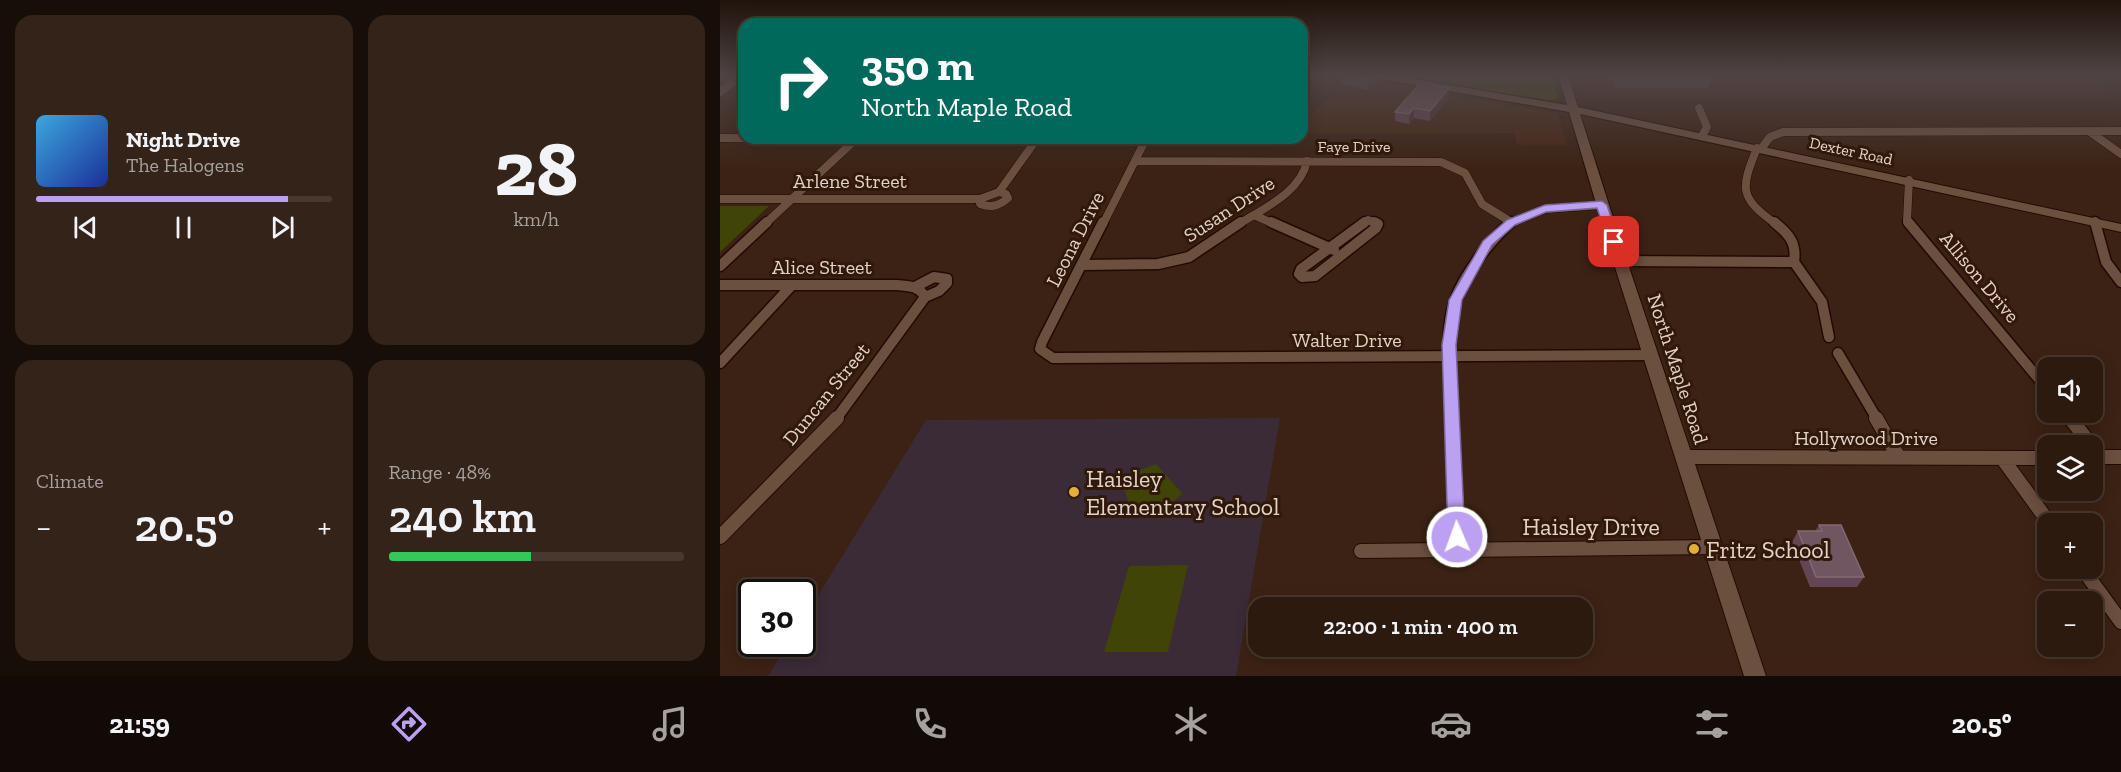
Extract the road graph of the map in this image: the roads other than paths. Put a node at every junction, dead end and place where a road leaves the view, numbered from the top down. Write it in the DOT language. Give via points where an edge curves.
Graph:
graph roads {
  1 [pos="1560,107"];
  2 [pos="1699,108"];
  3 [pos="1574,109"];
  4 [pos="2121,131"];
  5 [pos="2090,132"];
  6 [pos="1702,136"];
  7 [pos="720,138"];
  8 [pos="738,138"];
  9 [pos="851,144"];
  10 [pos="1033,144"];
  11 [pos="1144,144"];
  12 [pos="1759,148"];
  13 [pos="2121,154"];
  14 [pos="1135,161"];
  15 [pos="1307,161"];
  16 [pos="1909,180"];
  17 [pos="999,192"];
  18 [pos="720,199"];
  19 [pos="792,199"];
  20 [pos="980,199"];
  21 [pos="1602,205"];
  22 [pos="1254,215"];
  23 [pos="1511,222"];
  24 [pos="2095,222"];
  25 [pos="2121,228"];
  26 [pos="1328,247"];
  27 [pos="1342,254"];
  28 [pos="1620,261"];
  29 [pos="1794,262"];
  30 [pos="1082,265"];
  31 [pos="720,267"];
  32 [pos="2121,282"];
  33 [pos="720,285"];
  34 [pos="792,285"];
  35 [pos="921,292"];
  36 [pos="1829,337"];
  37 [pos="1838,353"];
  38 [pos="1045,354"];
  39 [pos="1651,355"];
  40 [pos="1449,358"];
  41 [pos="720,363"];
  42 [pos="2037,377"];
  43 [pos="2074,423"];
  44 [pos="2084,435"];
  45 [pos="1898,456"];
  46 [pos="2103,457"];
  47 [pos="2121,457"];
  48 [pos="1685,458"];
  49 [pos="2002,458"];
  50 [pos="2037,458"];
  51 [pos="2042,513"];
  52 [pos="720,537"];
  53 [pos="1713,548"];
  54 [pos="1457,549"];
  55 [pos="1361,551"];
  56 [pos="2090,579"];
  57 [pos="2121,622"];
  58 [pos="1755,676"];
  1 -- 3 [label="main road, Dexter Road"];
  2 -- 6 [label="street" via="1707,127"];
  3 -- 6 [label="main road, Dexter Road"];
  3 -- 21 [label="main road, North Maple Road"];
  4 -- 5 [label="street"];
  5 -- 12 [label="street" via="1783,132 1770,137"];
  5 -- 13 [label="street"];
  6 -- 12 [label="main road, Dexter Road"];
  7 -- 8 [label="street"];
  9 -- 19 [label="street"];
  10 -- 17 [label="street"];
  11 -- 14 [label="street, Leona Drive"];
  12 -- 16 [label="main road, Dexter Road"];
  12 -- 29 [label="street" via="1744,186 1746,196 1792,240"];
  14 -- 15 [label="street, Faye Drive"];
  14 -- 30 [label="street, Leona Drive"];
  15 -- 22 [label="street, Susan Drive" via="1305,172 1292,189"];
  15 -- 23 [label="street, Faye Drive" via="1424,161 1452,165 1469,176 1479,200 1489,210"];
  16 -- 24 [label="main road, Dexter Road"];
  16 -- 42 [label="street, Allison Drive" via="1907,221"];
  17 -- 20 [label="street, Arlene Street"];
  17 -- 20 [label="street, Arlene Street" via="1008,198 985,206"];
  18 -- 19 [label="street, Arlene Street"];
  19 -- 20 [label="street, Arlene Street"];
  19 -- 31 [label="street"];
  21 -- 23 [label="street" via="1545,209"];
  21 -- 28 [label="main road, North Maple Road"];
  22 -- 26 [label="street"];
  22 -- 30 [label="street, Susan Drive" via="1204,249 1176,261"];
  23 -- 40 [label="street" via="1488,243 1455,300"];
  24 -- 25 [label="main road, Dexter Road"];
  24 -- 32 [label="street" via="2098,243"];
  26 -- 27 [label="street"];
  26 -- 27 [label="street" via="1301,269 1302,278 1315,276"];
  26 -- 27 [label="street" via="1361,222 1378,224"];
  28 -- 29 [label="street"];
  28 -- 39 [label="main road, North Maple Road"];
  29 -- 36 [label="street" via="1819,296"];
  30 -- 38 [label="street, Leona Drive" via="1042,342 1040,349"];
  33 -- 34 [label="street, Alice Street"];
  34 -- 35 [label="street, Alice Street"];
  34 -- 41 [label="street"];
  35 -- 52 [label="street, Duncan Street" via="832,424"];
  37 -- 45 [label="street"];
  38 -- 40 [label="street, Walter Drive" via="1067,360"];
  39 -- 40 [label="street, Walter Drive"];
  39 -- 48 [label="main road, North Maple Road"];
  40 -- 54 [label="street"];
  43 -- 44 [label="street"];
  45 -- 48 [label="street, Hollywood Drive"];
  45 -- 49 [label="street, Hollywood Drive"];
  46 -- 47 [label="street"];
  48 -- 53 [label="main road, North Maple Road"];
  49 -- 50 [label="street, Hollywood Drive"];
  49 -- 51 [label="street"];
  53 -- 54 [label="street, Haisley Drive"];
  53 -- 58 [label="main road, North Maple Road"];
  54 -- 55 [label="street, Haisley Drive"];
  56 -- 57 [label="street"];
}
